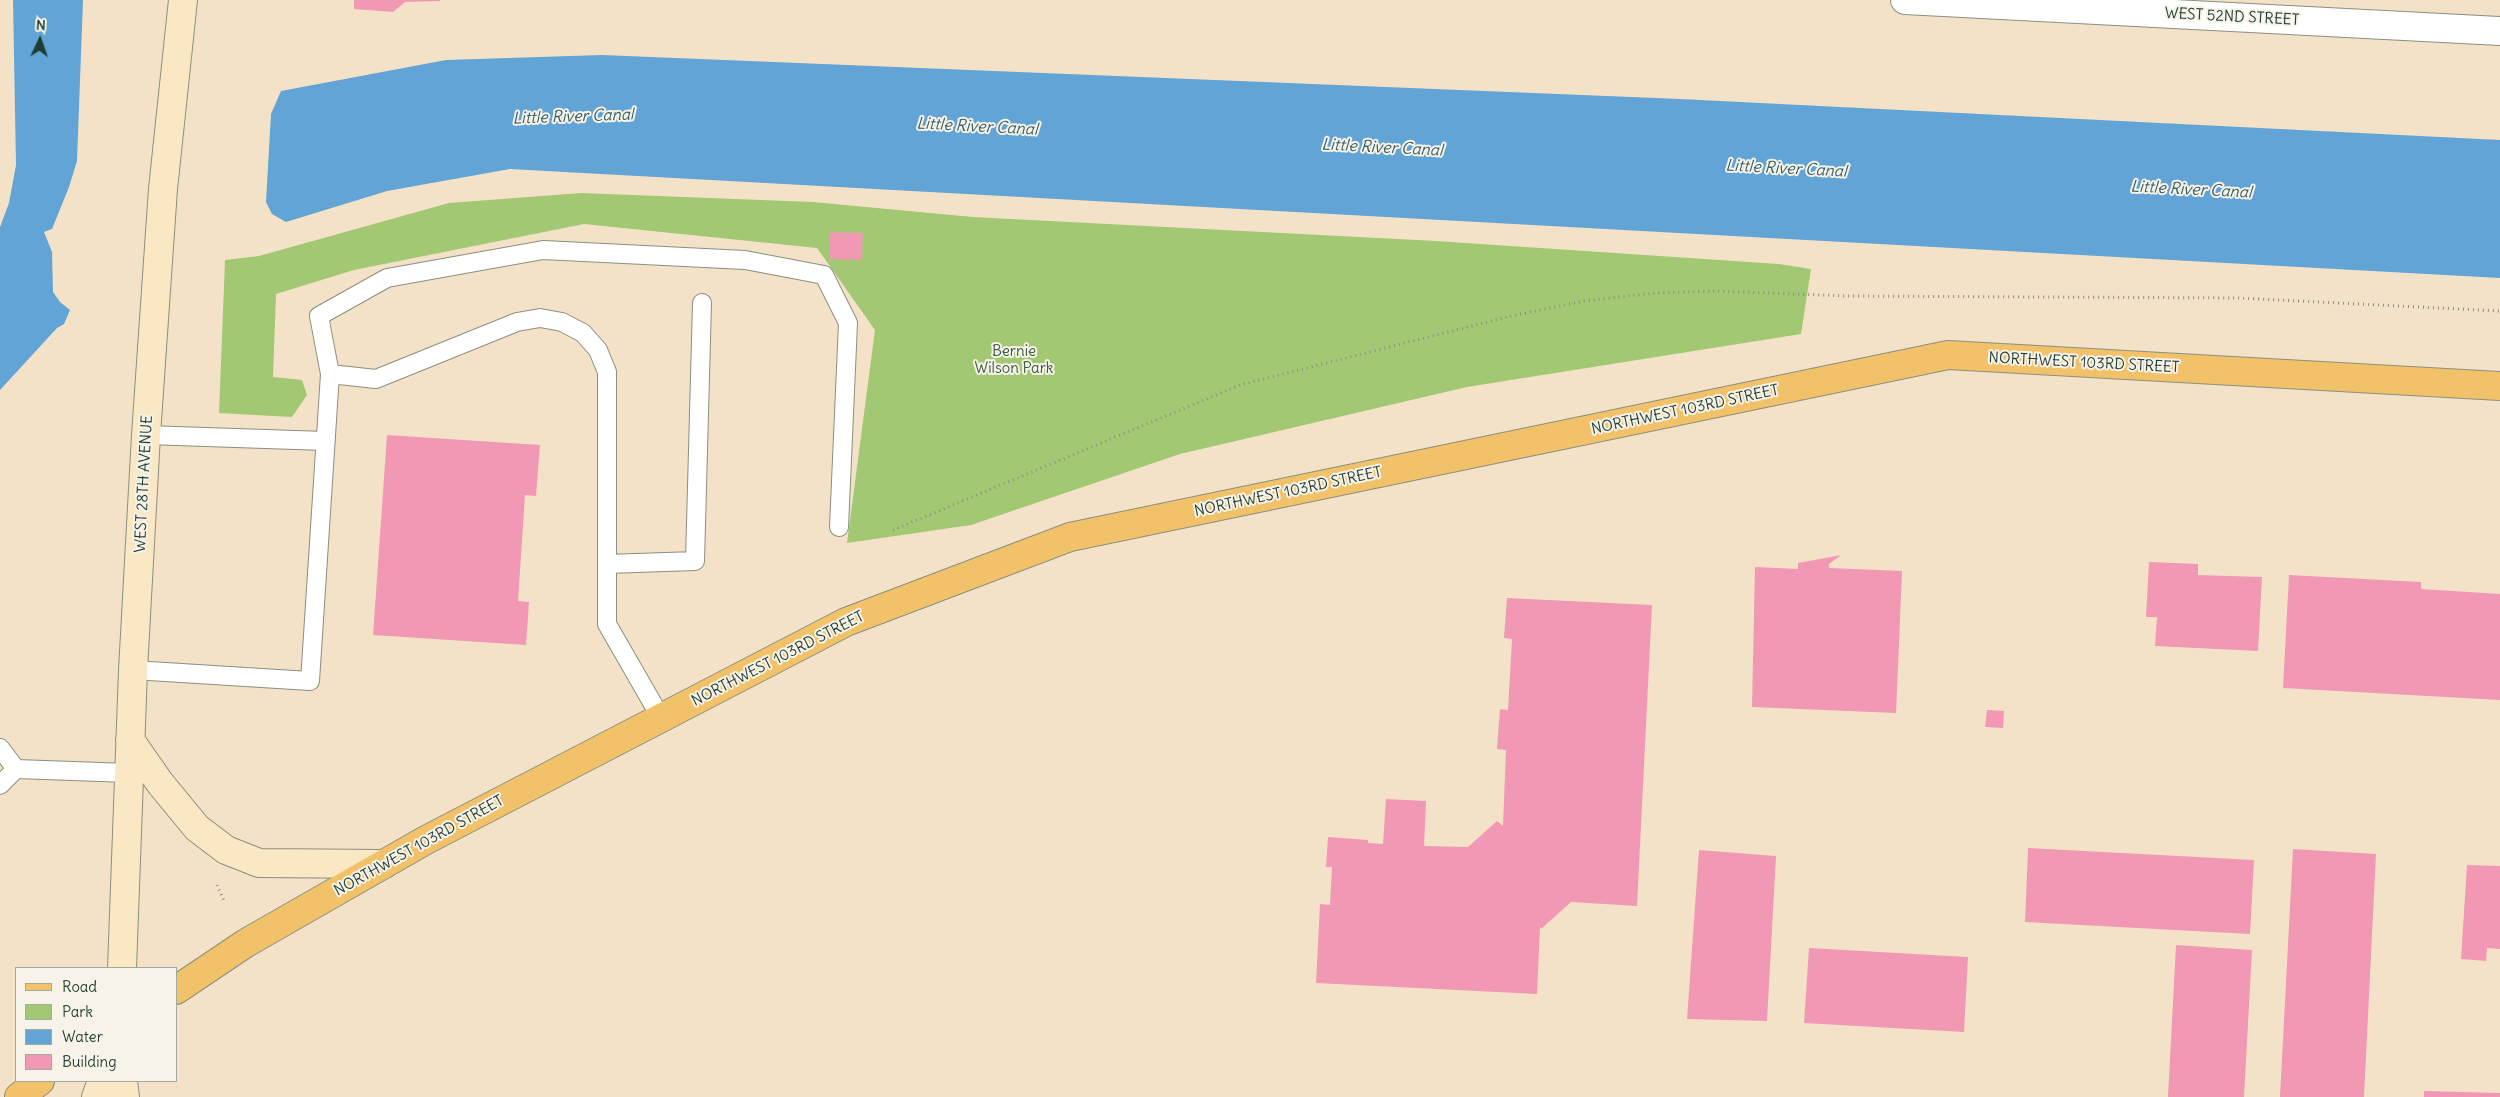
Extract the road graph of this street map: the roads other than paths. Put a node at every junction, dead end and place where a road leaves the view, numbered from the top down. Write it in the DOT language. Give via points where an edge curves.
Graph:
graph roads {
  1 [pos="182,0"];
  2 [pos="1905,0"];
  3 [pos="2108,5"];
  4 [pos="2500,31"];
  5 [pos="702,303"];
  6 [pos="330,374"];
  7 [pos="2500,386"];
  8 [pos="146,435"];
  9 [pos="325,441"];
  10 [pos="839,527"];
  11 [pos="607,564"];
  12 [pos="133,670"];
  13 [pos="661,718"];
  14 [pos="130,740"];
  15 [pos="0,748"];
  16 [pos="16,769"];
  17 [pos="129,772"];
  18 [pos="0,786"];
  19 [pos="384,864"];
  20 [pos="122,967"];
  21 [pos="178,989"];
  22 [pos="39,1082"];
  23 [pos="102,1082"];
  24 [pos="123,1082"];
  25 [pos="19,1097"];
  26 [pos="96,1097"];
  27 [pos="125,1097"];
  1 -- 8 [label="main road, WEST 28TH AVENUE" via="163,189"];
  2 -- 3 [label="street, WEST 52ND STREET"];
  3 -- 4 [label="street, WEST 52ND STREET"];
  5 -- 11 [label="lane" via="695,561"];
  6 -- 9 [label="lane"];
  6 -- 10 [label="lane" via="319,316 387,278 543,250 746,260 824,275 848,324"];
  6 -- 11 [label="lane" via="376,380 517,322 540,318 562,322 582,333 598,350 607,372"];
  7 -- 13 [label="main road, NORTHWEST 103RD STREET" via="1948,355 1070,537 846,622"];
  8 -- 9 [label="lane"];
  8 -- 12 [label="main road, WEST 28TH AVENUE"];
  9 -- 12 [label="lane" via="310,681"];
  11 -- 13 [label="lane" via="607,624"];
  12 -- 14 [label="main road, WEST 28TH AVENUE"];
  13 -- 19 [label="main road, NORTHWEST 103RD STREET"];
  14 -- 17 [label="main road, WEST 28TH AVENUE"];
  14 -- 19 [label="main road" via="197,828 226,850 259,863"];
  15 -- 16 [label="lane"];
  16 -- 17 [label="lane"];
  16 -- 18 [label="lane"];
  17 -- 20 [label="main road, WEST 28TH AVENUE"];
  19 -- 21 [label="main road, NORTHWEST 103RD STREET" via="246,943"];
  22 -- 25 [label="main road"];
  23 -- 26 [label="main road"];
  24 -- 27 [label="main road"];
}
